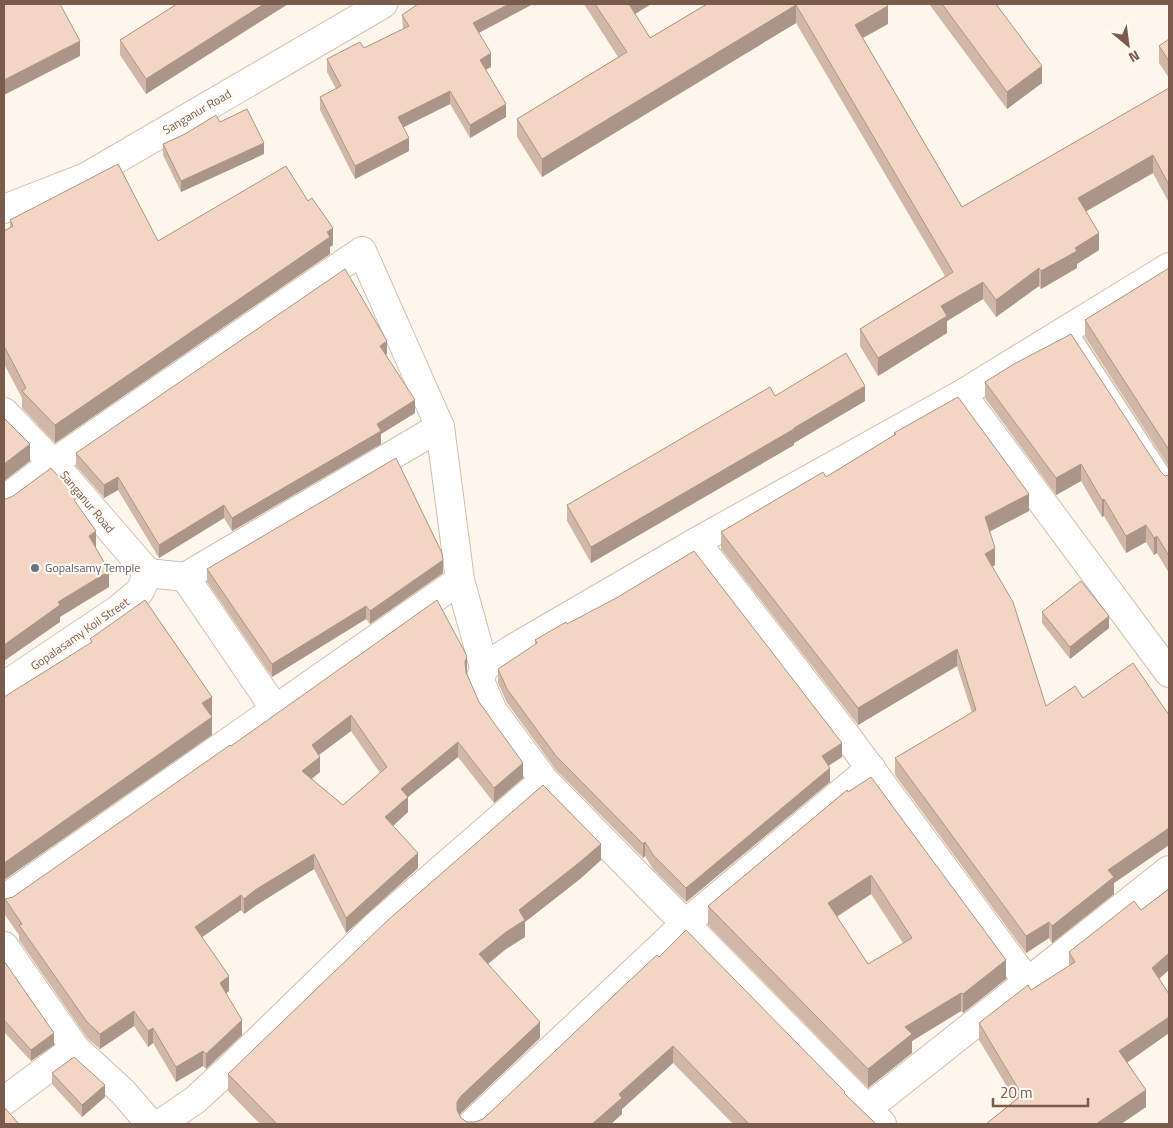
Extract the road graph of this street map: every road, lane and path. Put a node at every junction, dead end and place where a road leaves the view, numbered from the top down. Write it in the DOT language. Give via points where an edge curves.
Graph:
graph roads {
  1 [pos="384,4"];
  2 [pos="4,209"];
  3 [pos="1169,267"];
  4 [pos="1068,329"];
  5 [pos="962,394"];
  6 [pos="4,412"];
  7 [pos="440,427"];
  8 [pos="53,462"];
  9 [pos="1169,484"];
  10 [pos="4,500"];
  11 [pos="696,542"];
  12 [pos="148,573"];
  13 [pos="185,577"];
  14 [pos="460,580"];
  15 [pos="484,666"];
  16 [pos="1169,673"];
  17 [pos="4,686"];
  18 [pos="275,709"];
  19 [pos="870,768"];
  20 [pos="544,780"];
  21 [pos="1169,870"];
  22 [pos="4,899"];
  23 [pos="686,923"];
  24 [pos="4,946"];
  25 [pos="1027,981"];
  26 [pos="76,1048"];
  27 [pos="4,1101"];
  28 [pos="875,1116"];
  29 [pos="154,1124"];
  30 [pos="160,1124"];
  31 [pos="472,1124"];
  1 -- 2 [label="street, Sanganur Road" via="86,177"];
  3 -- 4 [label="street"];
  4 -- 5 [label="street"];
  4 -- 9 [label="lane"];
  5 -- 11 [label="street"];
  5 -- 16 [label="street"];
  6 -- 8 [label="street, Sanganur Road"];
  7 -- 8 [label="street" via="362,251"];
  7 -- 13 [label="street"];
  7 -- 14 [label="street"];
  8 -- 10 [label="street"];
  8 -- 12 [label="street, Sanganur Road"];
  11 -- 15 [label="street"];
  11 -- 19 [label="street"];
  12 -- 13 [label="street"];
  12 -- 17 [label="street, Gopalasamy Koil Street" via="140,591 119,609"];
  13 -- 18 [label="street"];
  14 -- 15 [label="street"];
  14 -- 18 [label="street"];
  15 -- 20 [label="street" via="480,681 493,711"];
  18 -- 22 [label="street"];
  19 -- 23 [label="street"];
  19 -- 25 [label="street"];
  20 -- 23 [label="street"];
  20 -- 30 [label="street" via="376,925 195,1100"];
  21 -- 25 [label="street"];
  23 -- 28 [label="street"];
  23 -- 31 [label="street"];
  24 -- 26 [label="street"];
  25 -- 28 [label="street"];
  26 -- 27 [label="street"];
  26 -- 29 [label="street"];
}
